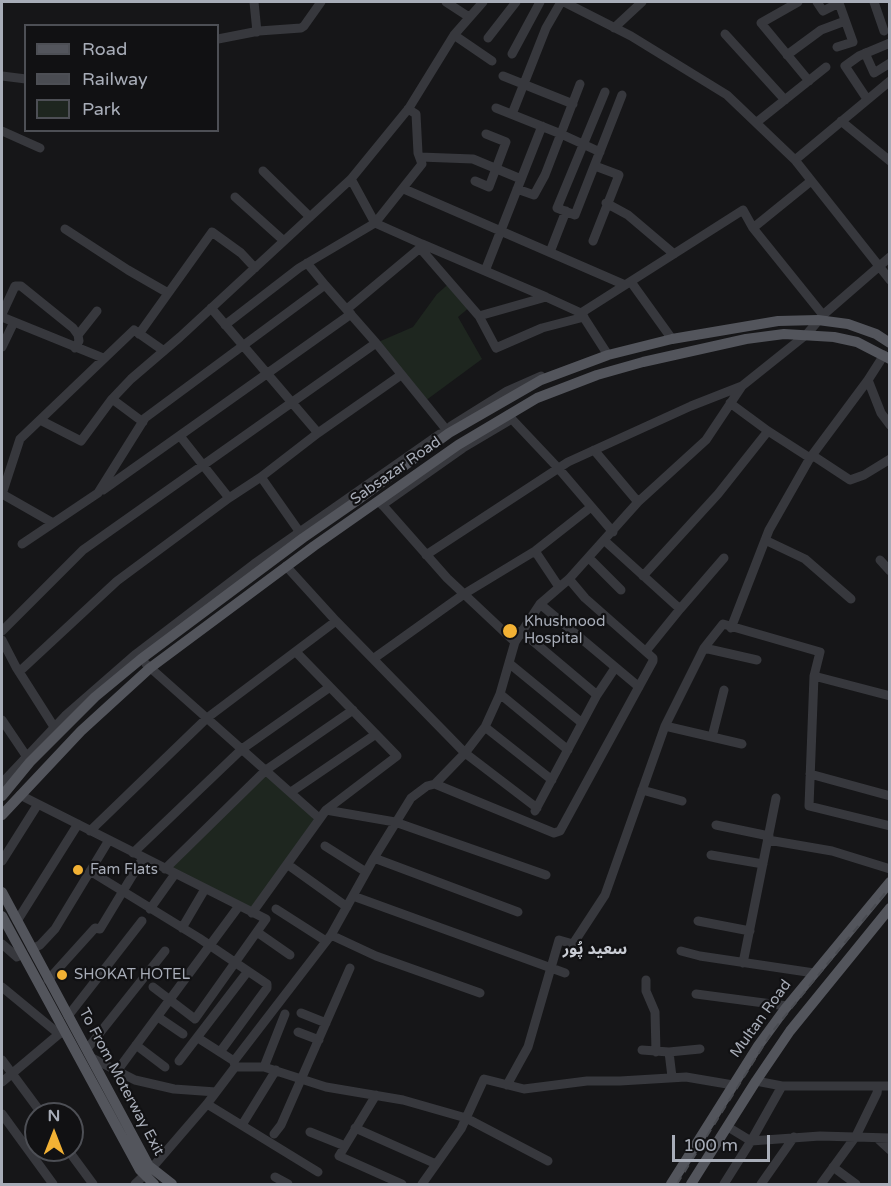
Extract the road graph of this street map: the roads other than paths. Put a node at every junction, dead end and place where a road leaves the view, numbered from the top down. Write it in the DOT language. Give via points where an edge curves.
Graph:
graph roads {
  1 [pos="254,2"];
  2 [pos="321,2"];
  3 [pos="446,2"];
  4 [pos="483,2"];
  5 [pos="516,2"];
  6 [pos="540,2"];
  7 [pos="563,2"];
  8 [pos="642,2"];
  9 [pos="798,2"];
  10 [pos="817,2"];
  11 [pos="841,2"];
  12 [pos="874,2"];
  13 [pos="469,17"];
  14 [pos="845,21"];
  15 [pos="614,28"];
  16 [pos="884,31"];
  17 [pos="256,32"];
  18 [pos="725,34"];
  19 [pos="454,35"];
  20 [pos="488,38"];
  21 [pos="219,39"];
  22 [pos="890,43"];
  23 [pos="837,48"];
  24 [pos="865,53"];
  25 [pos="512,54"];
  26 [pos="787,55"];
  27 [pos="492,61"];
  28 [pos="890,63"];
  29 [pos="826,67"];
  30 [pos="2,76"];
  31 [pos="503,76"];
  32 [pos="24,79"];
  33 [pos="809,81"];
  34 [pos="890,81"];
  35 [pos="524,84"];
  36 [pos="580,84"];
  37 [pos="605,92"];
  38 [pos="622,95"];
  39 [pos="867,99"];
  40 [pos="785,100"];
  41 [pos="573,104"];
  42 [pos="496,108"];
  43 [pos="408,109"];
  44 [pos="512,114"];
  45 [pos="841,121"];
  46 [pos="757,122"];
  47 [pos="542,126"];
  48 [pos="2,131"];
  49 [pos="486,134"];
  50 [pos="561,134"];
  51 [pos="584,144"];
  52 [pos="40,148"];
  53 [pos="600,152"];
  54 [pos="420,157"];
  55 [pos="795,160"];
  56 [pos="890,160"];
  57 [pos="595,166"];
  58 [pos="496,169"];
  59 [pos="263,171"];
  60 [pos="351,179"];
  61 [pos="521,179"];
  62 [pos="475,181"];
  63 [pos="811,181"];
  64 [pos="404,189"];
  65 [pos="517,189"];
  66 [pos="235,197"];
  67 [pos="606,203"];
  68 [pos="566,211"];
  69 [pos="310,217"];
  70 [pos="375,223"];
  71 [pos="753,228"];
  72 [pos="66,229"];
  73 [pos="502,231"];
  74 [pos="284,241"];
  75 [pos="593,241"];
  76 [pos="421,246"];
  77 [pos="550,252"];
  78 [pos="674,254"];
  79 [pos="890,257"];
  80 [pos="307,262"];
  81 [pos="255,268"];
  82 [pos="878,268"];
  83 [pos="485,271"];
  84 [pos="890,280"];
  85 [pos="628,283"];
  86 [pos="325,285"];
  87 [pos="168,293"];
  88 [pos="546,297"];
  89 [pos="211,308"];
  90 [pos="96,311"];
  91 [pos="349,311"];
  92 [pos="582,315"];
  93 [pos="2,316"];
  94 [pos="479,316"];
  95 [pos="821,317"];
  96 [pos="14,322"];
  97 [pos="225,325"];
  98 [pos="139,334"];
  99 [pos="807,334"];
  100 [pos="78,335"];
  101 [pos="671,338"];
  102 [pos="376,343"];
  103 [pos="890,343"];
  104 [pos="242,345"];
  105 [pos="2,346"];
  106 [pos="75,348"];
  107 [pos="165,351"];
  108 [pos="607,353"];
  109 [pos="887,357"];
  110 [pos="103,358"];
  111 [pos="267,373"];
  112 [pos="401,375"];
  113 [pos="868,380"];
  114 [pos="742,386"];
  115 [pos="112,399"];
  116 [pos="292,403"];
  117 [pos="730,403"];
  118 [pos="510,417"];
  119 [pos="42,421"];
  120 [pos="143,422"];
  121 [pos="890,425"];
  122 [pos="448,431"];
  123 [pos="768,431"];
  124 [pos="318,434"];
  125 [pos="180,436"];
  126 [pos="594,450"];
  127 [pos="811,456"];
  128 [pos="890,459"];
  129 [pos="203,467"];
  130 [pos="559,469"];
  131 [pos="261,477"];
  132 [pos="98,493"];
  133 [pos="2,494"];
  134 [pos="229,498"];
  135 [pos="355,502"];
  136 [pos="638,502"];
  137 [pos="380,503"];
  138 [pos="591,507"];
  139 [pos="363,512"];
  140 [pos="53,523"];
  141 [pos="613,532"];
  142 [pos="301,535"];
  143 [pos="765,540"];
  144 [pos="605,542"];
  145 [pos="22,544"];
  146 [pos="535,551"];
  147 [pos="426,555"];
  148 [pos="589,558"];
  149 [pos="724,558"];
  150 [pos="880,560"];
  151 [pos="286,567"];
  152 [pos="890,571"];
  153 [pos="643,576"];
  154 [pos="569,579"];
  155 [pos="559,587"];
  156 [pos="621,590"];
  157 [pos="464,594"];
  158 [pos="851,599"];
  159 [pos="540,604"];
  160 [pos="680,609"];
  161 [pos="336,621"];
  162 [pos="731,628"];
  163 [pos="2,631"];
  164 [pos="521,631"];
  165 [pos="2,640"];
  166 [pos="515,642"];
  167 [pos="704,648"];
  168 [pos="646,651"];
  169 [pos="296,652"];
  170 [pos="139,657"];
  171 [pos="374,659"];
  172 [pos="757,660"];
  173 [pos="510,664"];
  174 [pos="150,668"];
  175 [pos="615,668"];
  176 [pos="19,672"];
  177 [pos="814,676"];
  178 [pos="330,687"];
  179 [pos="639,687"];
  180 [pos="724,690"];
  181 [pos="500,694"];
  182 [pos="597,695"];
  183 [pos="890,696"];
  184 [pos="353,710"];
  185 [pos="207,718"];
  186 [pos="2,720"];
  187 [pos="582,723"];
  188 [pos="665,726"];
  189 [pos="485,727"];
  190 [pos="56,730"];
  191 [pos="376,734"];
  192 [pos="712,737"];
  193 [pos="742,744"];
  194 [pos="242,749"];
  195 [pos="568,750"];
  196 [pos="465,753"];
  197 [pos="28,760"];
  198 [pos="266,770"];
  199 [pos="810,774"];
  200 [pos="552,780"];
  201 [pos="435,784"];
  202 [pos="3,789"];
  203 [pos="642,790"];
  204 [pos="291,792"];
  205 [pos="20,795"];
  206 [pos="890,796"];
  207 [pos="777,798"];
  208 [pos="682,801"];
  209 [pos="38,804"];
  210 [pos="537,808"];
  211 [pos="326,810"];
  212 [pos="2,815"];
  213 [pos="319,818"];
  214 [pos="530,821"];
  215 [pos="395,822"];
  216 [pos="78,824"];
  217 [pos="716,825"];
  218 [pos="890,826"];
  219 [pos="90,831"];
  220 [pos="769,838"];
  221 [pos="109,840"];
  222 [pos="325,846"];
  223 [pos="133,853"];
  224 [pos="711,855"];
  225 [pos="143,858"];
  226 [pos="374,858"];
  227 [pos="2,861"];
  228 [pos="287,864"];
  229 [pos="763,864"];
  230 [pos="165,869"];
  231 [pos="890,869"];
  232 [pos="90,871"];
  233 [pos="366,872"];
  234 [pos="175,874"];
  235 [pos="546,875"];
  236 [pos="890,882"];
  237 [pos="205,889"];
  238 [pos="122,891"];
  239 [pos="2,892"];
  240 [pos="353,896"];
  241 [pos="239,906"];
  242 [pos="347,907"];
  243 [pos="890,908"];
  244 [pos="150,909"];
  245 [pos="276,909"];
  246 [pos="518,912"];
  247 [pos="252,913"];
  248 [pos="2,916"];
  249 [pos="17,921"];
  250 [pos="142,921"];
  251 [pos="698,921"];
  252 [pos="182,928"];
  253 [pos="750,931"];
  254 [pos="257,932"];
  255 [pos="329,938"];
  256 [pos="2,944"];
  257 [pos="209,945"];
  258 [pos="165,951"];
  259 [pos="681,951"];
  260 [pos="27,952"];
  261 [pos="290,955"];
  262 [pos="235,963"];
  263 [pos="743,963"];
  264 [pos="350,968"];
  265 [pos="551,968"];
  266 [pos="248,971"];
  267 [pos="565,973"];
  268 [pos="814,974"];
  269 [pos="48,980"];
  270 [pos="646,980"];
  271 [pos="2,987"];
  272 [pos="153,987"];
  273 [pos="480,993"];
  274 [pos="696,994"];
  275 [pos="171,1000"];
  276 [pos="787,1006"];
  277 [pos="300,1013"];
  278 [pos="285,1014"];
  279 [pos="68,1016"];
  280 [pos="158,1017"];
  281 [pos="326,1023"];
  282 [pos="298,1032"];
  283 [pos="61,1033"];
  284 [pos="183,1034"];
  285 [pos="198,1038"];
  286 [pos="319,1040"];
  287 [pos="136,1045"];
  288 [pos="700,1049"];
  289 [pos="642,1050"];
  290 [pos="220,1052"];
  291 [pos="656,1052"];
  292 [pos="669,1052"];
  293 [pos="89,1054"];
  294 [pos="2,1059"];
  295 [pos="179,1061"];
  296 [pos="234,1064"];
  297 [pos="165,1066"];
  298 [pos="264,1067"];
  299 [pos="276,1070"];
  300 [pos="117,1071"];
  301 [pos="12,1074"];
  302 [pos="672,1077"];
  303 [pos="302,1078"];
  304 [pos="756,1081"];
  305 [pos="2,1082"];
  306 [pos="507,1085"];
  307 [pos="733,1085"];
  308 [pos="782,1086"];
  309 [pos="878,1086"];
  310 [pos="890,1086"];
  311 [pos="216,1092"];
  312 [pos="376,1095"];
  313 [pos="33,1102"];
  314 [pos="207,1104"];
  315 [pos="2,1114"];
  316 [pos="466,1118"];
  317 [pos="242,1125"];
  318 [pos="728,1127"];
  319 [pos="355,1128"];
  320 [pos="310,1132"];
  321 [pos="274,1134"];
  322 [pos="856,1136"];
  323 [pos="794,1137"];
  324 [pos="877,1138"];
  325 [pos="890,1138"];
  326 [pos="751,1142"];
  327 [pos="345,1146"];
  328 [pos="890,1150"];
  329 [pos="548,1161"];
  330 [pos="77,1162"];
  331 [pos="436,1164"];
  332 [pos="833,1167"];
  333 [pos="318,1172"];
  334 [pos="148,1173"];
  335 [pos="275,1177"];
  336 [pos="53,1185"];
  337 [pos="93,1185"];
  338 [pos="135,1185"];
  339 [pos="154,1185"];
  340 [pos="172,1185"];
  341 [pos="288,1185"];
  342 [pos="402,1185"];
  343 [pos="422,1185"];
  344 [pos="671,1185"];
  345 [pos="691,1185"];
  346 [pos="724,1185"];
  347 [pos="762,1185"];
  348 [pos="821,1185"];
  349 [pos="856,1185"];
  1 -- 17 [label="street"];
  2 -- 17 [label="street" via="301,28"];
  3 -- 13 [label="street"];
  4 -- 13 [label="street"];
  5 -- 20 [label="street"];
  6 -- 25 [label="street"];
  7 -- 15 [label="street"];
  7 -- 35 [label="street" via="546,28"];
  8 -- 15 [label="street"];
  9 -- 26 [label="street" via="761,23"];
  10 -- 11 [label="street" via="823,10"];
  11 -- 14 [label="street"];
  12 -- 16 [label="street"];
  13 -- 19 [label="street"];
  14 -- 23 [label="street" via="852,42"];
  14 -- 26 [label="street" via="821,30"];
  15 -- 46 [label="street" via="727,95"];
  17 -- 21 [label="street"];
  18 -- 40 [label="street"];
  19 -- 27 [label="street"];
  19 -- 43 [label="street"];
  22 -- 24 [label="street"];
  24 -- 28 [label="street" via="874,73"];
  24 -- 39 [label="street" via="845,66"];
  26 -- 33 [label="street"];
  29 -- 33 [label="street"];
  30 -- 32 [label="street"];
  31 -- 35 [label="street"];
  33 -- 40 [label="street"];
  34 -- 39 [label="street"];
  35 -- 41 [label="street"];
  35 -- 44 [label="street"];
  36 -- 41 [label="street"];
  37 -- 51 [label="street"];
  38 -- 53 [label="street"];
  39 -- 45 [label="street"];
  40 -- 46 [label="street"];
  41 -- 50 [label="street"];
  42 -- 44 [label="street"];
  43 -- 54 [label="street" via="416,114"];
  43 -- 60 [label="street"];
  44 -- 47 [label="street"];
  45 -- 55 [label="street"];
  45 -- 56 [label="street"];
  46 -- 55 [label="street"];
  47 -- 50 [label="street"];
  47 -- 61 [label="street"];
  48 -- 52 [label="street"];
  49 -- 58 [label="street" via="506,142"];
  50 -- 51 [label="street"];
  50 -- 65 [label="street" via="534,195"];
  51 -- 53 [label="street"];
  51 -- 68 [label="street" via="557,208"];
  53 -- 57 [label="street"];
  54 -- 58 [label="street" via="472,159"];
  54 -- 64 [label="street" via="422,164"];
  55 -- 63 [label="street"];
  57 -- 67 [label="street" via="619,176"];
  57 -- 68 [label="street" via="575,215"];
  58 -- 61 [label="street"];
  58 -- 62 [label="street" via="489,187"];
  59 -- 69 [label="street"];
  60 -- 69 [label="street"];
  60 -- 70 [label="street"];
  61 -- 65 [label="street"];
  63 -- 71 [label="street"];
  63 -- 82 [label="street"];
  64 -- 70 [label="street"];
  64 -- 73 [label="street"];
  65 -- 73 [label="street"];
  66 -- 74 [label="street"];
  67 -- 75 [label="street"];
  67 -- 78 [label="street" via="628,215"];
  68 -- 77 [label="street"];
  69 -- 74 [label="street"];
  70 -- 76 [label="street"];
  70 -- 80 [label="street"];
  71 -- 78 [label="street" via="742,210"];
  71 -- 95 [label="street"];
  72 -- 87 [label="street"];
  73 -- 77 [label="street"];
  73 -- 83 [label="street"];
  74 -- 81 [label="street"];
  76 -- 83 [label="street"];
  76 -- 91 [label="street"];
  76 -- 94 [label="street"];
  77 -- 85 [label="street"];
  78 -- 85 [label="street"];
  79 -- 82 [label="street"];
  80 -- 86 [label="street"];
  80 -- 97 [label="street"];
  81 -- 87 [label="street" via="212,232"];
  81 -- 89 [label="street"];
  82 -- 84 [label="street"];
  82 -- 95 [label="street"];
  83 -- 88 [label="street"];
  85 -- 92 [label="street"];
  85 -- 101 [label="street"];
  86 -- 91 [label="street"];
  86 -- 104 [label="street"];
  87 -- 98 [label="street"];
  88 -- 92 [label="street"];
  88 -- 94 [label="street"];
  89 -- 97 [label="street"];
  89 -- 107 [label="street"];
  90 -- 100 [label="street"];
  91 -- 102 [label="street"];
  91 -- 111 [label="street"];
  92 -- 94 [label="street" via="496,348"];
  92 -- 108 [label="street"];
  93 -- 96 [label="street"];
  93 -- 100 [label="street" via="18,285"];
  95 -- 99 [label="street"];
  95 -- 101 [label="main road, Sabsazar Road"];
  95 -- 103 [label="main road, Sabsazar Road" via="876,334"];
  96 -- 105 [label="street"];
  96 -- 106 [label="street"];
  97 -- 104 [label="street"];
  98 -- 107 [label="street"];
  98 -- 110 [label="street" via="134,330"];
  99 -- 109 [label="main road, Sabsazar Road" via="858,342"];
  99 -- 114 [label="street"];
  99 -- 118 [label="main road, Sabsazar Road" via="746,339 643,362 537,398"];
  100 -- 106 [label="street"];
  101 -- 108 [label="main road, Sabsazar Road"];
  102 -- 112 [label="street"];
  102 -- 116 [label="street"];
  104 -- 111 [label="street"];
  104 -- 120 [label="street"];
  106 -- 110 [label="street"];
  107 -- 115 [label="street"];
  108 -- 122 [label="main road, Sabsazar Road" via="541,380"];
  109 -- 113 [label="street"];
  110 -- 119 [label="street"];
  111 -- 116 [label="street"];
  111 -- 125 [label="street"];
  112 -- 122 [label="street"];
  112 -- 124 [label="street"];
  113 -- 121 [label="street"];
  113 -- 127 [label="street"];
  114 -- 117 [label="street"];
  114 -- 126 [label="street"];
  115 -- 119 [label="street" via="81,441"];
  115 -- 120 [label="street"];
  116 -- 124 [label="street"];
  116 -- 129 [label="street"];
  117 -- 123 [label="street"];
  117 -- 136 [label="street" via="706,440"];
  118 -- 130 [label="street"];
  118 -- 137 [label="main road, Sabsazar Road" via="458,445"];
  119 -- 133 [label="street" via="20,439"];
  120 -- 132 [label="street"];
  122 -- 135 [label="main road, Sabsazar Road"];
  122 -- 142 [label="street"];
  123 -- 127 [label="street"];
  123 -- 153 [label="street" via="718,494"];
  124 -- 131 [label="street"];
  125 -- 129 [label="street"];
  125 -- 132 [label="street"];
  126 -- 130 [label="street"];
  126 -- 136 [label="street"];
  127 -- 128 [label="street" via="850,480"];
  127 -- 143 [label="street"];
  129 -- 134 [label="street"];
  129 -- 163 [label="street" via="83,550"];
  130 -- 138 [label="street"];
  130 -- 147 [label="street"];
  131 -- 134 [label="street"];
  131 -- 142 [label="street"];
  132 -- 140 [label="street"];
  133 -- 140 [label="street"];
  134 -- 176 [label="street" via="117,581"];
  135 -- 139 [label="main road"];
  135 -- 142 [label="main road, Sabsazar Road"];
  136 -- 141 [label="street"];
  137 -- 139 [label="main road, Sabsazar Road"];
  137 -- 147 [label="street"];
  138 -- 141 [label="street"];
  138 -- 146 [label="street"];
  139 -- 151 [label="main road, Sabsazar Road"];
  140 -- 145 [label="street"];
  141 -- 144 [label="street"];
  142 -- 170 [label="main road, Sabsazar Road"];
  143 -- 158 [label="street" via="805,559"];
  143 -- 162 [label="street"];
  144 -- 148 [label="street"];
  144 -- 153 [label="street"];
  146 -- 155 [label="street"];
  146 -- 157 [label="street"];
  147 -- 157 [label="street"];
  148 -- 154 [label="street"];
  148 -- 156 [label="street"];
  149 -- 160 [label="street"];
  150 -- 152 [label="street"];
  151 -- 161 [label="street"];
  151 -- 174 [label="main road, Sabsazar Road"];
  153 -- 160 [label="street"];
  154 -- 155 [label="street"];
  154 -- 168 [label="street"];
  155 -- 159 [label="street"];
  157 -- 166 [label="street"];
  157 -- 171 [label="street"];
  159 -- 164 [label="street"];
  159 -- 175 [label="street"];
  160 -- 168 [label="street"];
  161 -- 169 [label="street"];
  161 -- 171 [label="street"];
  162 -- 167 [label="street" via="723,624"];
  162 -- 177 [label="street" via="820,652"];
  164 -- 166 [label="street"];
  164 -- 182 [label="street"];
  165 -- 176 [label="street"];
  166 -- 173 [label="street"];
  167 -- 172 [label="street"];
  167 -- 188 [label="street"];
  168 -- 179 [label="street" via="654,662"];
  169 -- 178 [label="street"];
  169 -- 185 [label="street"];
  170 -- 174 [label="street"];
  170 -- 190 [label="main road, Sabsazar Road"];
  171 -- 196 [label="street"];
  173 -- 181 [label="street"];
  173 -- 187 [label="street"];
  174 -- 185 [label="street"];
  174 -- 205 [label="main road, Sabsazar Road" via="81,731"];
  175 -- 179 [label="street"];
  175 -- 182 [label="street"];
  176 -- 190 [label="street"];
  177 -- 183 [label="street"];
  177 -- 199 [label="street"];
  178 -- 184 [label="street"];
  178 -- 194 [label="street"];
  179 -- 214 [label="street" via="560,831"];
  180 -- 192 [label="street"];
  181 -- 189 [label="street"];
  181 -- 195 [label="street"];
  182 -- 187 [label="street"];
  184 -- 191 [label="street"];
  184 -- 198 [label="street"];
  185 -- 194 [label="street"];
  185 -- 219 [label="street"];
  186 -- 197 [label="street"];
  187 -- 195 [label="street"];
  188 -- 192 [label="street"];
  188 -- 203 [label="street"];
  189 -- 196 [label="street"];
  189 -- 200 [label="street"];
  190 -- 197 [label="main road, Sabsazar Road"];
  191 -- 204 [label="street"];
  191 -- 211 [label="street" via="397,756"];
  192 -- 193 [label="street"];
  194 -- 198 [label="street"];
  194 -- 223 [label="street"];
  195 -- 200 [label="street"];
  196 -- 201 [label="street"];
  196 -- 210 [label="street"];
  197 -- 202 [label="main road, Sabsazar Road"];
  198 -- 204 [label="street"];
  198 -- 230 [label="street"];
  199 -- 206 [label="street"];
  199 -- 218 [label="street" via="808,806"];
  200 -- 210 [label="street"];
  201 -- 214 [label="street"];
  201 -- 215 [label="street" via="411,798"];
  203 -- 208 [label="street"];
  203 -- 265 [label="street" via="605,895 573,944 559,940"];
  204 -- 213 [label="street"];
  205 -- 209 [label="street"];
  205 -- 212 [label="main road, Sabsazar Road"];
  207 -- 220 [label="street"];
  209 -- 216 [label="street"];
  209 -- 227 [label="street"];
  210 -- 214 [label="street"];
  211 -- 213 [label="street"];
  211 -- 215 [label="street"];
  213 -- 228 [label="street"];
  215 -- 226 [label="street"];
  215 -- 235 [label="street"];
  216 -- 219 [label="street"];
  216 -- 249 [label="street"];
  217 -- 220 [label="street"];
  219 -- 221 [label="street"];
  220 -- 229 [label="street"];
  220 -- 231 [label="street" via="832,851"];
  221 -- 223 [label="street"];
  221 -- 232 [label="street"];
  222 -- 233 [label="street"];
  223 -- 225 [label="street"];
  224 -- 229 [label="street"];
  225 -- 230 [label="street"];
  225 -- 238 [label="street"];
  226 -- 233 [label="street"];
  226 -- 246 [label="street"];
  228 -- 242 [label="street"];
  228 -- 247 [label="street"];
  229 -- 253 [label="street"];
  230 -- 234 [label="street"];
  232 -- 238 [label="street"];
  232 -- 260 [label="street" via="55,929"];
  233 -- 240 [label="street"];
  234 -- 237 [label="street"];
  234 -- 244 [label="street"];
  236 -- 268 [label="main road, Multan Road"];
  237 -- 241 [label="street"];
  237 -- 252 [label="street"];
  238 -- 244 [label="street"];
  238 -- 269 [label="street" via="100,929 95,928"];
  239 -- 249 [label="main road, To From Moterway Exit"];
  240 -- 242 [label="street"];
  240 -- 265 [label="street"];
  241 -- 247 [label="street"];
  241 -- 257 [label="street"];
  242 -- 255 [label="street"];
  243 -- 304 [label="main road, Multan Road" via="790,1031"];
  244 -- 252 [label="street"];
  245 -- 255 [label="street"];
  247 -- 254 [label="street" via="266,919"];
  248 -- 260 [label="main road, To From Moterway Exit"];
  249 -- 260 [label="main road, To From Moterway Exit"];
  250 -- 279 [label="street"];
  251 -- 253 [label="street"];
  252 -- 257 [label="street"];
  253 -- 263 [label="street"];
  254 -- 261 [label="street"];
  254 -- 262 [label="street"];
  255 -- 273 [label="street"];
  255 -- 296 [label="street"];
  256 -- 260 [label="street" via="17,957"];
  257 -- 262 [label="street"];
  257 -- 275 [label="street"];
  258 -- 293 [label="street"];
  259 -- 263 [label="street"];
  260 -- 269 [label="main road, To From Moterway Exit"];
  260 -- 283 [label="main road, To From Moterway Exit"];
  262 -- 266 [label="street"];
  262 -- 275 [label="street" via="195,1019"];
  263 -- 268 [label="street"];
  264 -- 281 [label="street"];
  265 -- 267 [label="street"];
  265 -- 306 [label="street" via="528,1047"];
  266 -- 285 [label="street"];
  266 -- 290 [label="street" via="265,982 267,988"];
  268 -- 276 [label="main road, Multan Road"];
  269 -- 279 [label="main road, To From Moterway Exit"];
  270 -- 291 [label="street" via="655,1012"];
  271 -- 283 [label="street"];
  272 -- 275 [label="street"];
  274 -- 276 [label="street"];
  275 -- 280 [label="street"];
  276 -- 307 [label="main road, Multan Road"];
  277 -- 281 [label="street"];
  278 -- 298 [label="street"];
  279 -- 293 [label="main road, To From Moterway Exit"];
  280 -- 284 [label="street"];
  280 -- 287 [label="street"];
  281 -- 286 [label="street"];
  282 -- 286 [label="street"];
  283 -- 301 [label="street"];
  283 -- 334 [label="main road, To From Moterway Exit"];
  285 -- 290 [label="street"];
  285 -- 295 [label="street"];
  286 -- 303 [label="street"];
  287 -- 297 [label="street"];
  287 -- 300 [label="street"];
  288 -- 292 [label="street"];
  289 -- 291 [label="street"];
  290 -- 296 [label="street"];
  291 -- 292 [label="street"];
  292 -- 302 [label="street"];
  293 -- 300 [label="street"];
  293 -- 334 [label="main road, To From Moterway Exit"];
  294 -- 301 [label="street"];
  296 -- 298 [label="street"];
  296 -- 311 [label="street"];
  298 -- 299 [label="street"];
  299 -- 303 [label="street"];
  299 -- 317 [label="street"];
  300 -- 311 [label="street" via="135,1080 174,1089"];
  301 -- 305 [label="street"];
  301 -- 313 [label="street"];
  302 -- 306 [label="street" via="578,1081 532,1088"];
  302 -- 307 [label="street"];
  303 -- 312 [label="street" via="326,1087"];
  303 -- 321 [label="street"];
  304 -- 308 [label="street"];
  304 -- 318 [label="main road, Multan Road"];
  306 -- 316 [label="street" via="484,1079"];
  307 -- 344 [label="main road, Multan Road"];
  308 -- 309 [label="street"];
  308 -- 326 [label="street"];
  309 -- 310 [label="street"];
  309 -- 322 [label="street"];
  311 -- 314 [label="street"];
  312 -- 316 [label="street"];
  312 -- 319 [label="street"];
  314 -- 317 [label="street"];
  314 -- 334 [label="street"];
  315 -- 336 [label="street"];
  316 -- 329 [label="street"];
  316 -- 331 [label="street"];
  317 -- 333 [label="street"];
  318 -- 326 [label="street"];
  318 -- 345 [label="main road, Multan Road"];
  319 -- 327 [label="street"];
  319 -- 331 [label="street"];
  320 -- 327 [label="street"];
  322 -- 323 [label="street"];
  322 -- 324 [label="street"];
  322 -- 332 [label="street"];
  323 -- 326 [label="street"];
  323 -- 347 [label="street"];
  324 -- 325 [label="street"];
  324 -- 328 [label="street"];
  326 -- 346 [label="street"];
  327 -- 342 [label="street" via="339,1156"];
  330 -- 337 [label="street"];
  331 -- 343 [label="street"];
  332 -- 348 [label="street"];
  332 -- 349 [label="street"];
  334 -- 338 [label="street"];
  334 -- 339 [label="main road, To From Moterway Exit"];
  334 -- 340 [label="main road, To From Moterway Exit"];
  335 -- 341 [label="street"];
}
